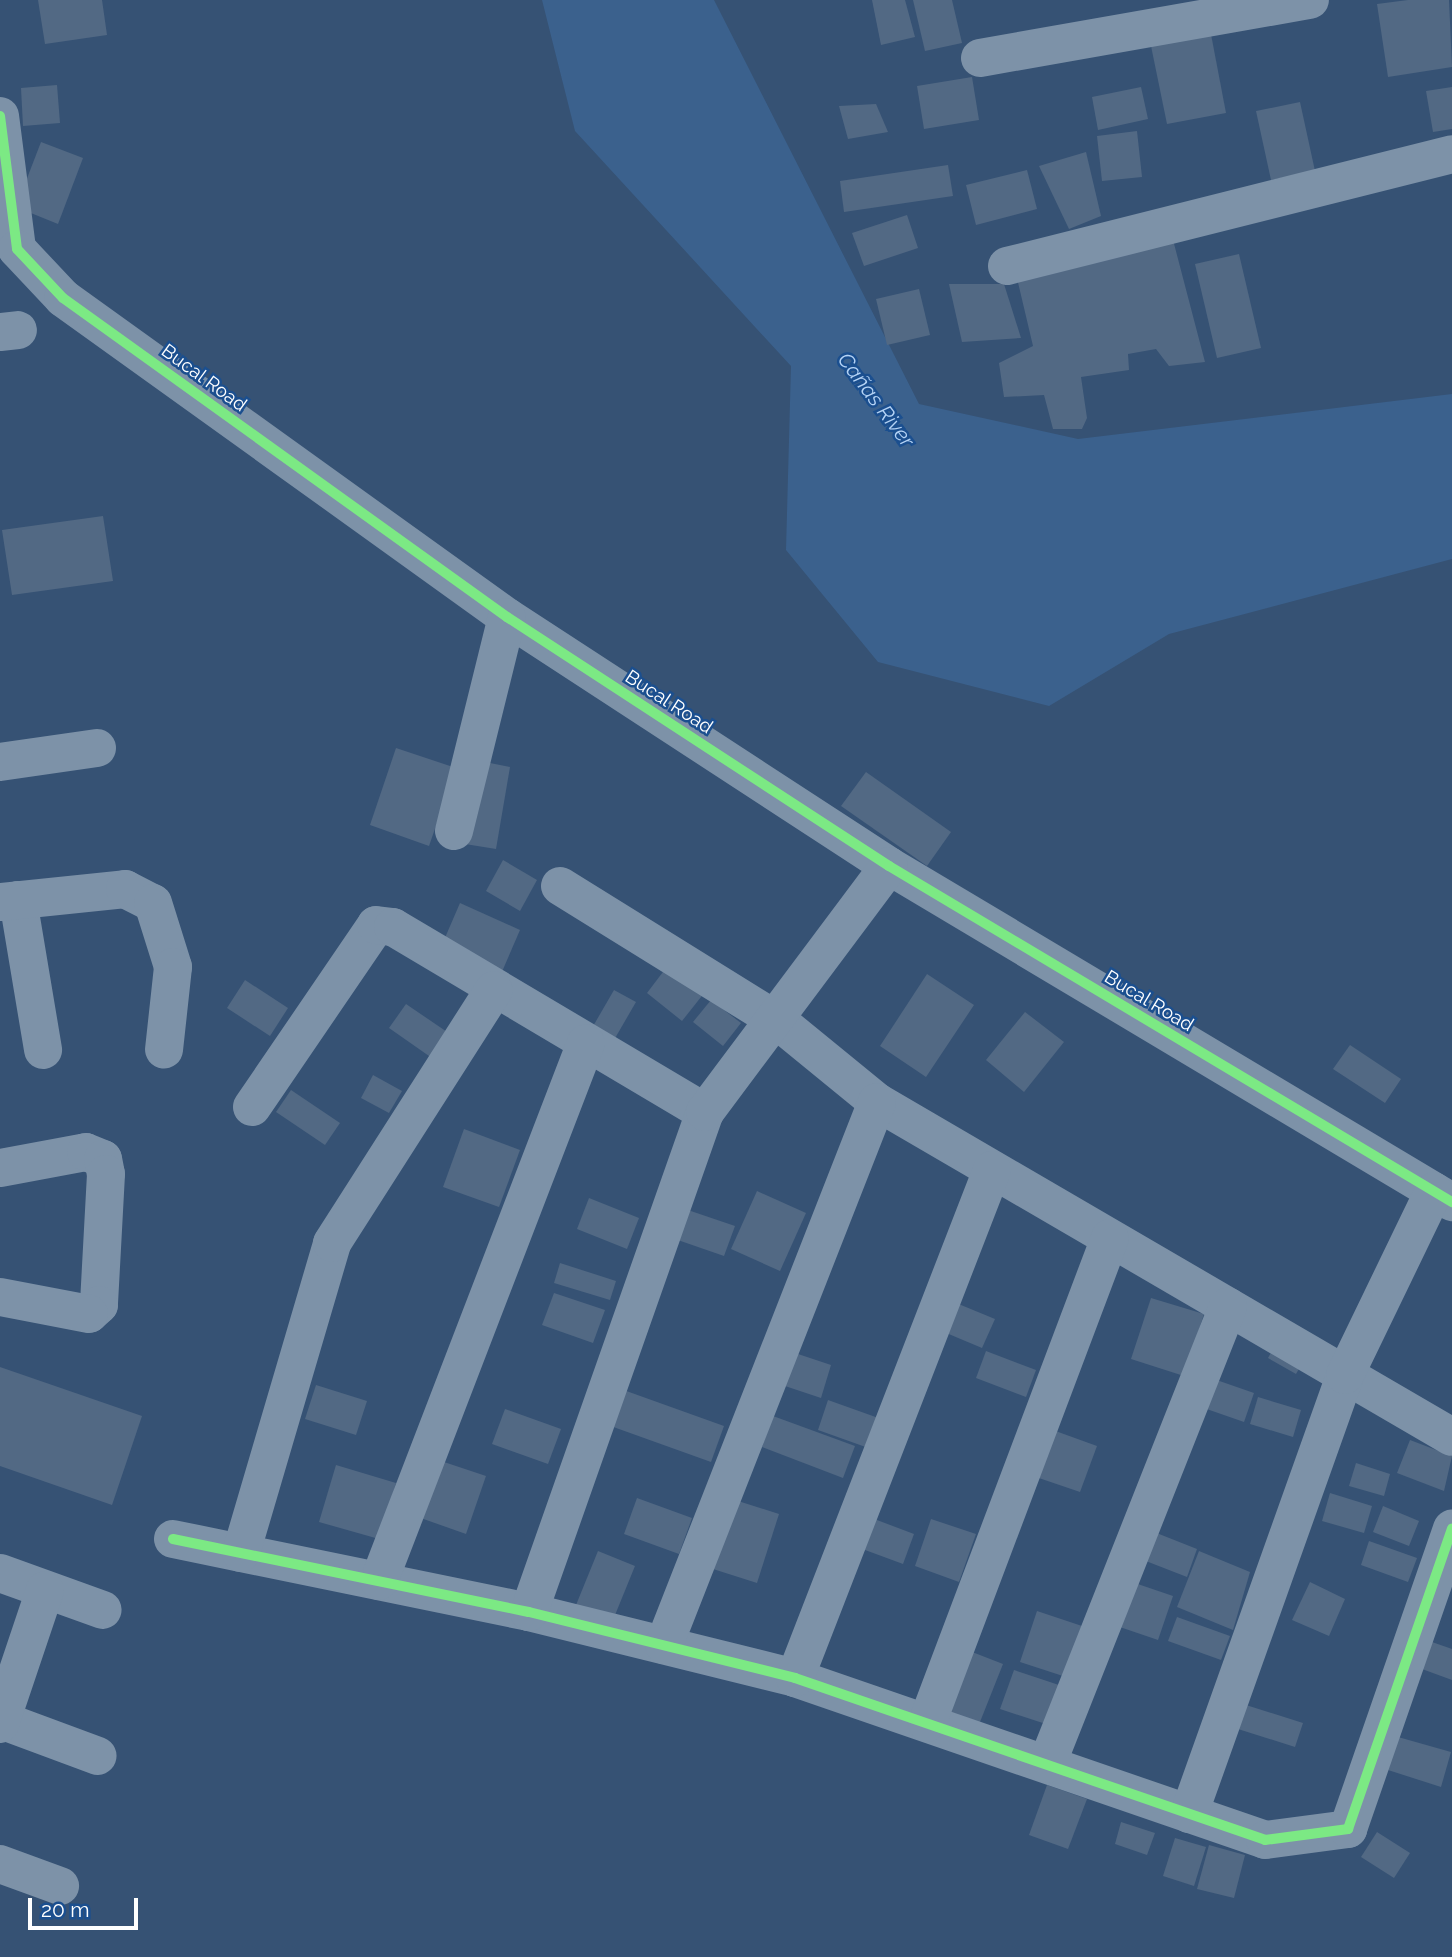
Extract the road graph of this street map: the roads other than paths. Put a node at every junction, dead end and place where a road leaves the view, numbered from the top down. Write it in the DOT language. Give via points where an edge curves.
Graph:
graph roads {
  1 [pos="1310,0"];
  2 [pos="980,58"];
  3 [pos="1,136"];
  4 [pos="1452,154"];
  5 [pos="3,195"];
  6 [pos="1007,266"];
  7 [pos="507,617"];
  8 [pos="97,748"];
  9 [pos="0,762"];
  10 [pos="454,831"];
  11 [pos="889,866"];
  12 [pos="560,886"];
  13 [pos="9,901"];
  14 [pos="494,990"];
  15 [pos="778,1021"];
  16 [pos="586,1044"];
  17 [pos="44,1050"];
  18 [pos="164,1050"];
  19 [pos="877,1102"];
  20 [pos="252,1107"];
  21 [pos="705,1112"];
  22 [pos="0,1168"];
  23 [pos="992,1170"];
  24 [pos="1443,1197"];
  25 [pos="1110,1238"];
  26 [pos="0,1297"];
  27 [pos="1228,1306"];
  28 [pos="1345,1375"];
  29 [pos="1452,1437"];
  30 [pos="1452,1528"];
  31 [pos="173,1539"];
  32 [pos="241,1553"];
  33 [pos="0,1573"];
  34 [pos="379,1581"];
  35 [pos="46,1590"];
  36 [pos="103,1610"];
  37 [pos="529,1612"];
  38 [pos="663,1645"];
  39 [pos="795,1678"];
  40 [pos="1,1722"];
  41 [pos="927,1723"];
  42 [pos="99,1756"];
  43 [pos="1047,1765"];
  44 [pos="1189,1814"];
  45 [pos="0,1864"];
  46 [pos="60,1886"];
  1 -- 2 [label="street"];
  3 -- 5 [label="street, Bucal Road"];
  4 -- 6 [label="street"];
  5 -- 7 [label="street, Bucal Road" via="17,249 63,298"];
  7 -- 10 [label="street"];
  7 -- 11 [label="street, Bucal Road"];
  8 -- 9 [label="street"];
  11 -- 15 [label="street"];
  11 -- 24 [label="street, Bucal Road"];
  12 -- 15 [label="street"];
  13 -- 17 [label="street"];
  13 -- 18 [label="street" via="125,889 153,903 173,967"];
  14 -- 16 [label="street"];
  14 -- 20 [label="street" via="393,927 376,925"];
  14 -- 32 [label="street" via="332,1243"];
  15 -- 19 [label="street"];
  15 -- 21 [label="street"];
  16 -- 21 [label="street"];
  16 -- 34 [label="street"];
  19 -- 23 [label="street"];
  19 -- 38 [label="street"];
  21 -- 37 [label="street"];
  22 -- 26 [label="street" via="86,1152 103,1159 106,1174 99,1305 89,1314"];
  23 -- 25 [label="street"];
  23 -- 39 [label="street"];
  24 -- 28 [label="street"];
  25 -- 27 [label="street"];
  25 -- 41 [label="street"];
  27 -- 28 [label="street"];
  27 -- 43 [label="street"];
  28 -- 29 [label="street"];
  28 -- 44 [label="street"];
  30 -- 44 [label="street" via="1348,1829 1265,1840"];
  31 -- 32 [label="street"];
  32 -- 34 [label="street"];
  33 -- 35 [label="street"];
  34 -- 37 [label="street"];
  35 -- 36 [label="street"];
  35 -- 40 [label="street"];
  37 -- 38 [label="street"];
  38 -- 39 [label="street"];
  39 -- 41 [label="street"];
  40 -- 42 [label="street"];
  41 -- 43 [label="street"];
  43 -- 44 [label="street"];
  45 -- 46 [label="street"];
}
